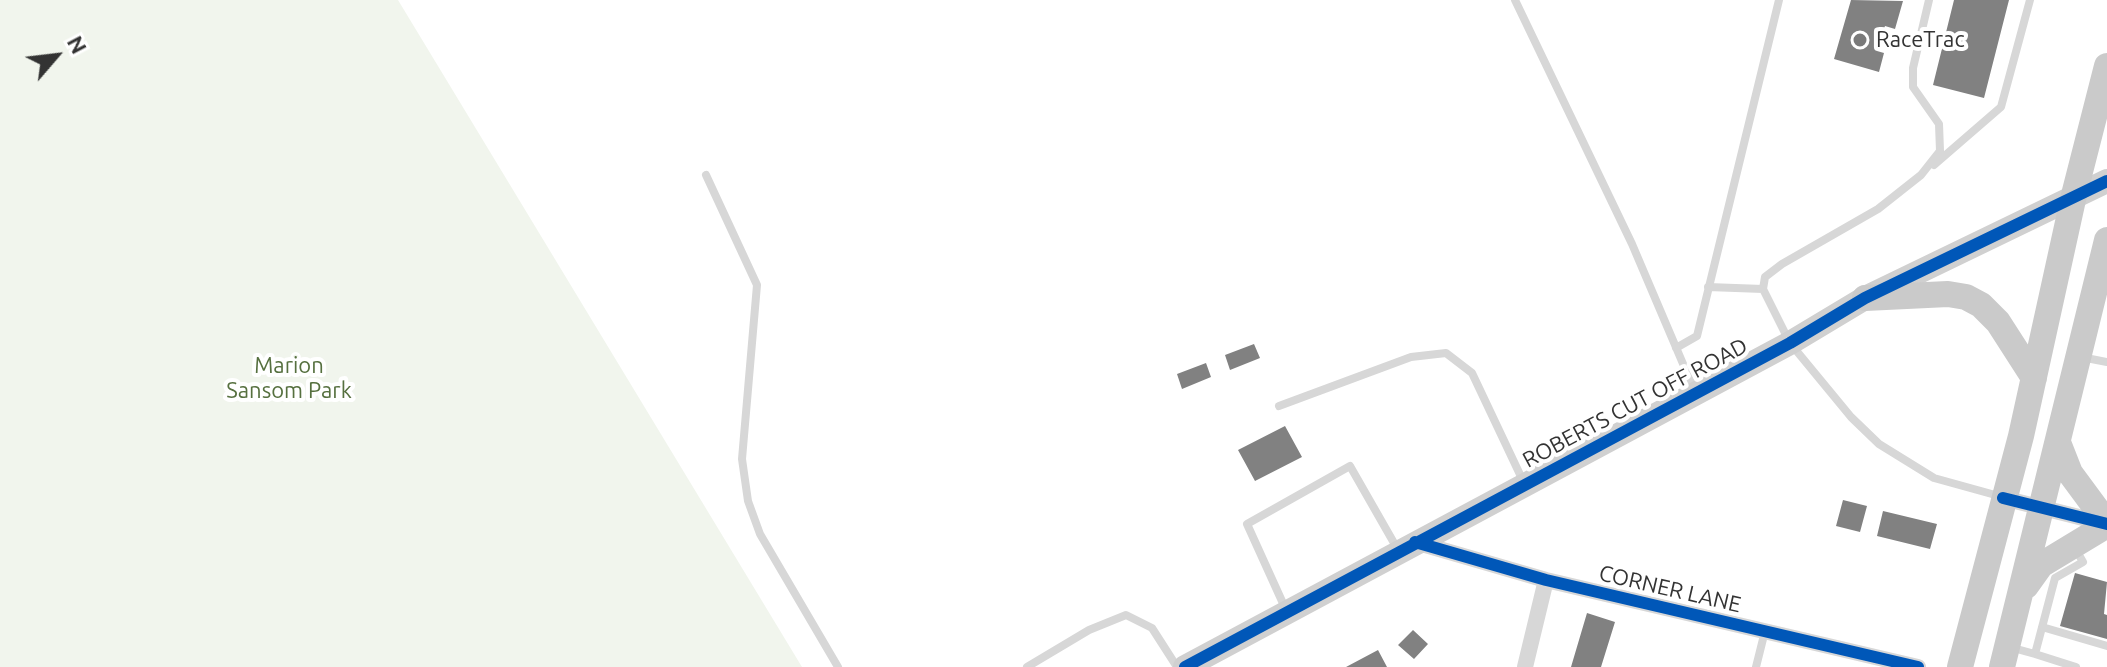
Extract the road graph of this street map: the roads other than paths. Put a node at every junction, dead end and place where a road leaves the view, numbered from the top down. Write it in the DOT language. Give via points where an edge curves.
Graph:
graph roads {
  1 [pos="1515,0"];
  2 [pos="1779,0"];
  3 [pos="1929,0"];
  4 [pos="2030,0"];
  5 [pos="2107,66"];
  6 [pos="706,175"];
  7 [pos="1921,175"];
  8 [pos="2107,181"];
  9 [pos="2074,195"];
  10 [pos="2107,240"];
  11 [pos="2102,284"];
  12 [pos="1708,287"];
  13 [pos="1763,289"];
  14 [pos="1865,298"];
  15 [pos="1790,343"];
  16 [pos="1676,348"];
  17 [pos="2081,357"];
  18 [pos="2107,362"];
  19 [pos="2034,378"];
  20 [pos="1696,394"];
  21 [pos="1279,406"];
  22 [pos="2059,445"];
  23 [pos="1525,484"];
  24 [pos="2003,498"];
  25 [pos="2042,509"];
  26 [pos="2107,524"];
  27 [pos="1407,546"];
  28 [pos="2073,546"];
  29 [pos="1546,580"];
  30 [pos="2021,592"];
  31 [pos="1287,612"];
  32 [pos="2042,627"];
  33 [pos="1765,631"];
  34 [pos="2107,646"];
  35 [pos="2035,654"];
  36 [pos="2005,657"];
  37 [pos="1889,664"];
  38 [pos="838,667"];
  39 [pos="1027,667"];
  40 [pos="1177,667"];
  41 [pos="1185,667"];
  42 [pos="1525,667"];
  43 [pos="1756,667"];
  44 [pos="1918,667"];
  45 [pos="1960,667"];
  46 [pos="2076,667"];
  1 -- 16 [label="lane"];
  2 -- 12 [label="lane"];
  3 -- 7 [label="lane" via="1913,87 1939,124 1940,151"];
  4 -- 7 [label="lane" via="2001,107"];
  5 -- 9 [label="main road"];
  6 -- 38 [label="lane" via="757,285 742,459 748,501 760,534"];
  7 -- 13 [label="lane" via="1878,209 1782,264 1765,277"];
  8 -- 9 [label="street, ROBERTS CUT OFF ROAD"];
  9 -- 14 [label="street, ROBERTS CUT OFF ROAD"];
  9 -- 19 [label="main road"];
  10 -- 11 [label="main road"];
  11 -- 17 [label="main road"];
  12 -- 13 [label="lane"];
  12 -- 16 [label="lane" via="1697,336"];
  13 -- 15 [label="lane"];
  14 -- 15 [label="street, ROBERTS CUT OFF ROAD"];
  14 -- 19 [label="main road" via="1966,297 1998,322"];
  15 -- 20 [label="street, ROBERTS CUT OFF ROAD"];
  15 -- 24 [label="lane" via="1879,444 1934,478"];
  16 -- 20 [label="lane"];
  17 -- 18 [label="lane"];
  17 -- 22 [label="main road"];
  19 -- 24 [label="main road"];
  20 -- 23 [label="street, ROBERTS CUT OFF ROAD"];
  21 -- 23 [label="lane" via="1411,357 1446,353 1472,373"];
  22 -- 25 [label="main road"];
  22 -- 26 [label="main road" via="2070,473"];
  23 -- 27 [label="street, ROBERTS CUT OFF ROAD"];
  24 -- 25 [label="street"];
  24 -- 45 [label="main road"];
  25 -- 26 [label="street"];
  25 -- 30 [label="main road"];
  26 -- 28 [label="main road"];
  27 -- 29 [label="street, CORNER LANE"];
  27 -- 31 [label="street, ROBERTS CUT OFF ROAD"];
  27 -- 31 [label="lane" via="1350,466 1247,524"];
  28 -- 30 [label="main road" via="2041,565"];
  28 -- 32 [label="lane" via="2083,562 2055,578"];
  29 -- 33 [label="street, CORNER LANE"];
  29 -- 42 [label="street"];
  30 -- 36 [label="main road"];
  31 -- 41 [label="street, ROBERTS CUT OFF ROAD"];
  32 -- 34 [label="lane"];
  32 -- 35 [label="lane"];
  33 -- 37 [label="street, CORNER LANE"];
  33 -- 43 [label="lane"];
  35 -- 36 [label="lane"];
  35 -- 46 [label="lane"];
  37 -- 44 [label="street, CORNER LANE"];
  39 -- 40 [label="lane" via="1126,615 1152,628"];
}
